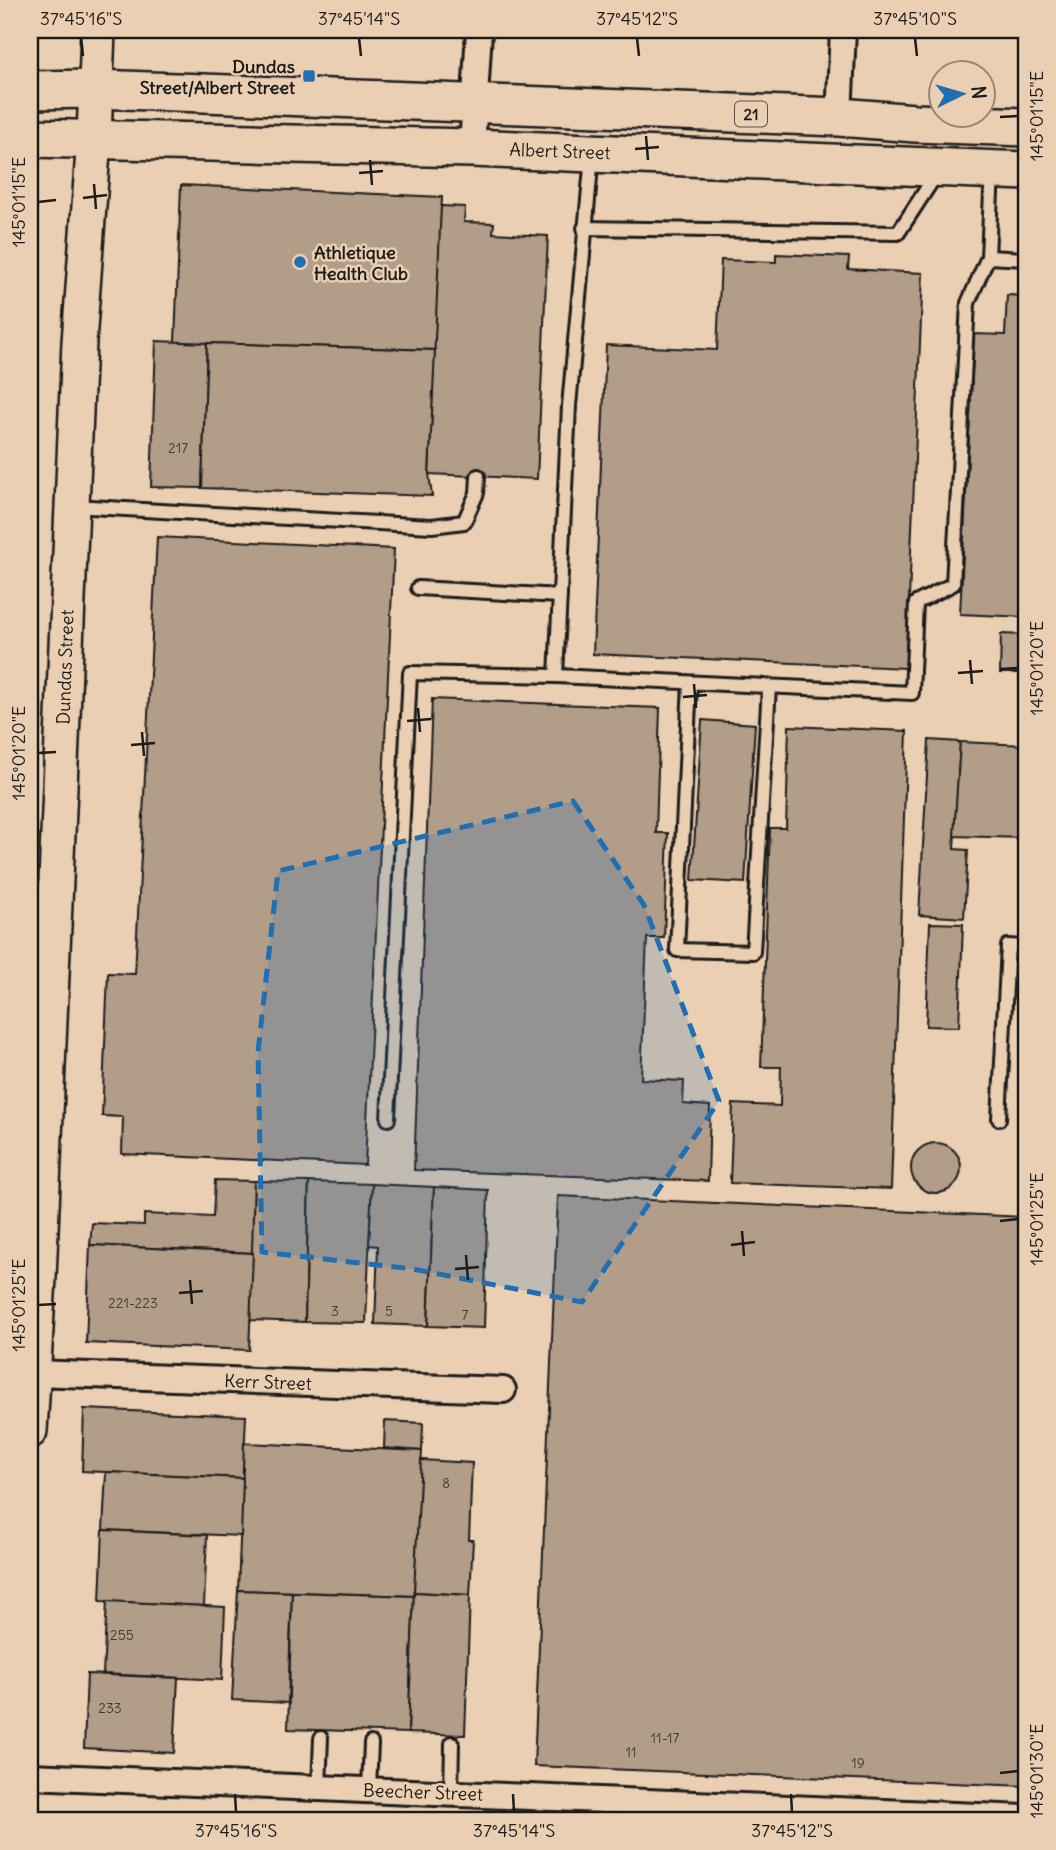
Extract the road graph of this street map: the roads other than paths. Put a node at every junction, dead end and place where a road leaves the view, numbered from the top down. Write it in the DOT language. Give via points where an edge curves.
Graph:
graph roads {
  1 [pos="98,30"];
  2 [pos="479,30"];
  3 [pos="843,30"];
  4 [pos="96,89"];
  5 [pos="30,90"];
  6 [pos="475,104"];
  7 [pos="839,117"];
  8 [pos="1026,127"];
  9 [pos="30,138"];
  10 [pos="94,138"];
  11 [pos="472,148"];
  12 [pos="592,152"];
  13 [pos="941,167"];
  14 [pos="1009,170"];
  15 [pos="583,228"];
  16 [pos="988,257"];
  17 [pos="1026,259"];
  18 [pos="478,476"];
  19 [pos="72,506"];
  20 [pos="418,589"];
  21 [pos="560,596"];
  22 [pos="556,676"];
  23 [pos="690,683"];
  24 [pos="769,687"];
  25 [pos="1026,947"];
  26 [pos="39,1073"];
  27 [pos="999,1118"];
  28 [pos="388,1119"];
  29 [pos="34,1373"];
  30 [pos="503,1390"];
  31 [pos="30,1431"];
  32 [pos="321,1738"];
  33 [pos="371,1743"];
  34 [pos="452,1743"];
  35 [pos="30,1776"];
  36 [pos="319,1787"];
  37 [pos="369,1789"];
  38 [pos="451,1793"];
  39 [pos="1026,1818"];
  1 -- 4 [label="street, Dundas Street"];
  2 -- 6 [label="street"];
  3 -- 7 [label="street"];
  4 -- 5 [label="main road, 21"];
  4 -- 6 [label="main road, 21"];
  4 -- 10 [label="street, Dundas Street"];
  6 -- 7 [label="main road, 21"];
  6 -- 11 [label="street"];
  7 -- 8 [label="main road, 21"];
  9 -- 10 [label="main road, Albert Street"];
  10 -- 11 [label="main road, Albert Street"];
  10 -- 19 [label="street, Dundas Street"];
  11 -- 12 [label="main road, Albert Street"];
  12 -- 13 [label="main road, Albert Street"];
  12 -- 15 [label="lane"];
  13 -- 14 [label="main road, Albert Street"];
  13 -- 15 [label="lane" via="898,233"];
  14 -- 16 [label="lane"];
  15 -- 21 [label="lane"];
  16 -- 17 [label="lane"];
  16 -- 24 [label="lane" via="968,303 953,584 916,603 912,694"];
  18 -- 19 [label="lane" via="477,493 464,522 432,526"];
  19 -- 26 [label="street, Dundas Street"];
  20 -- 21 [label="lane"];
  21 -- 22 [label="lane"];
  22 -- 23 [label="lane"];
  22 -- 28 [label="lane" via="410,673"];
  23 -- 24 [label="lane"];
  23 -- 24 [label="lane" via="677,950 753,952"];
  25 -- 27 [label="lane" via="1008,946"];
  26 -- 29 [label="street, Dundas Street"];
  29 -- 30 [label="street, Kerr Street"];
  29 -- 31 [label="street, Dundas Street"];
  32 -- 36 [label="lane"];
  33 -- 37 [label="lane"];
  34 -- 38 [label="lane"];
  35 -- 36 [label="street, Beecher Street"];
  36 -- 37 [label="street, Beecher Street"];
  37 -- 38 [label="street, Beecher Street"];
  38 -- 39 [label="street, Beecher Street"];
}
